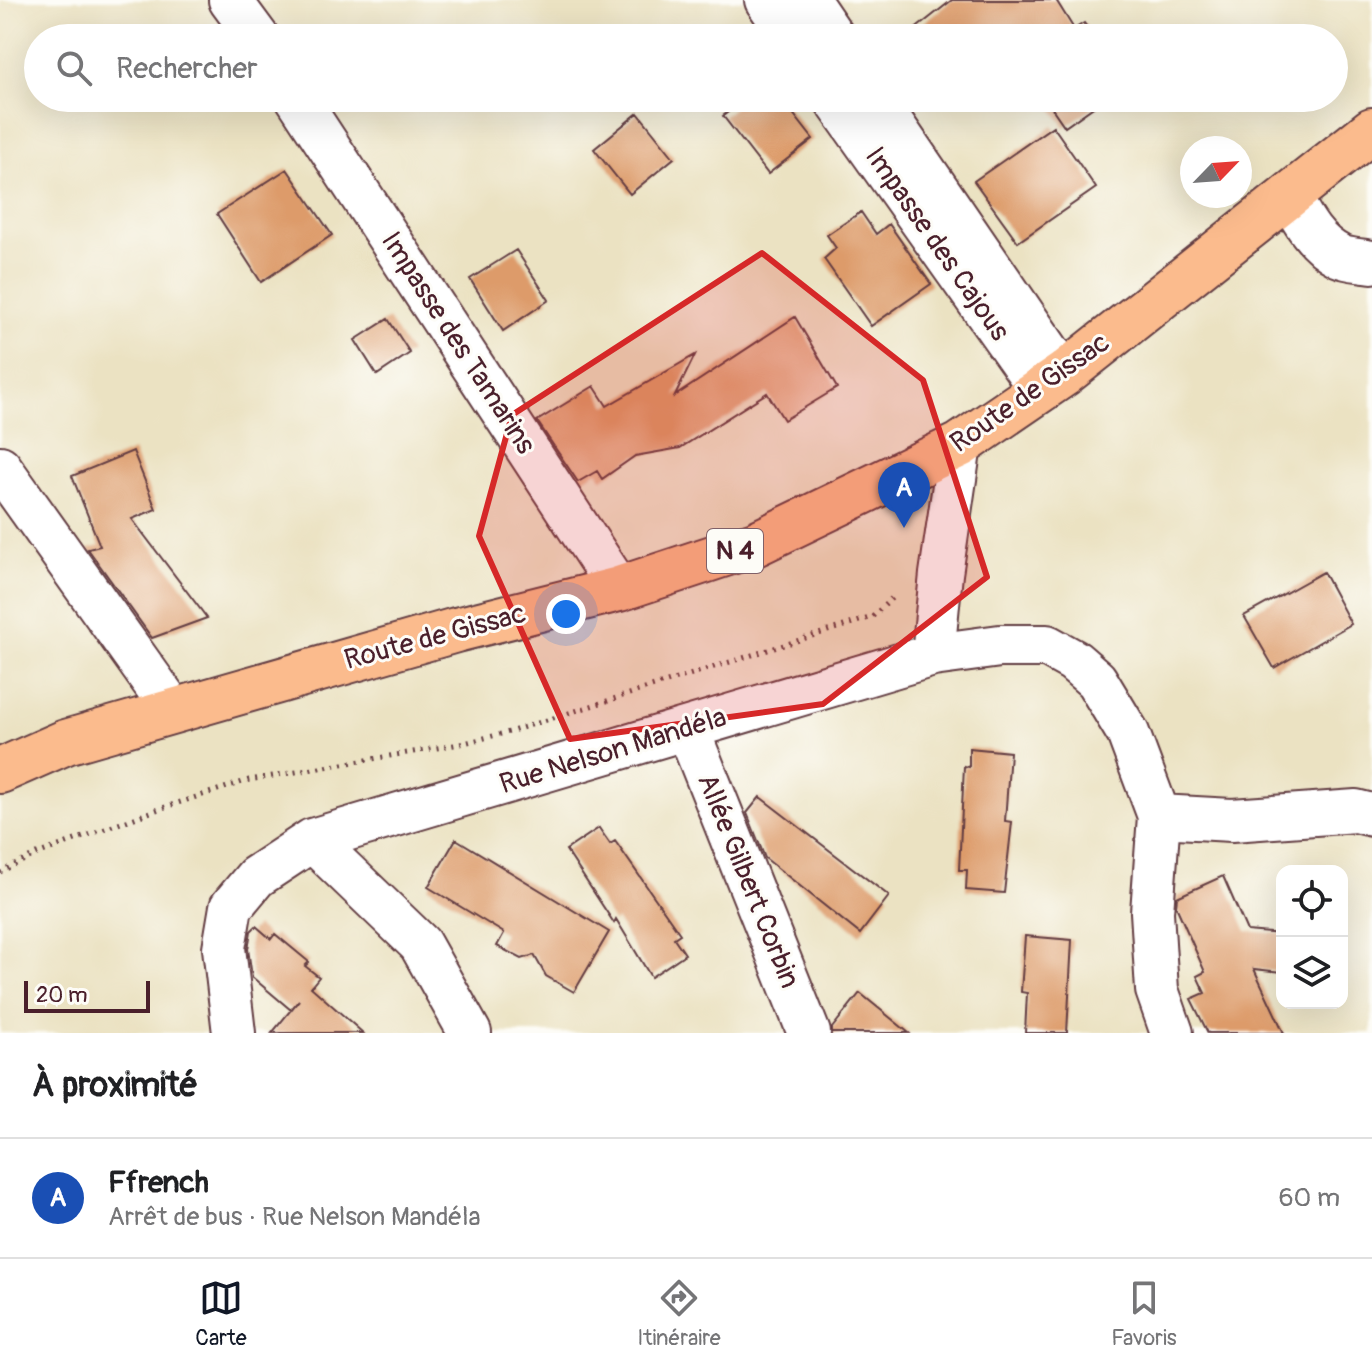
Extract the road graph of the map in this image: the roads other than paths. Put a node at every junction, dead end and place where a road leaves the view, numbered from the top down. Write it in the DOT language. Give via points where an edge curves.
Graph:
graph roads {
  1 [pos="230,0"];
  2 [pos="766,0"];
  3 [pos="808,0"];
  4 [pos="248,24"];
  5 [pos="782,24"];
  6 [pos="824,24"];
  7 [pos="306,112"];
  8 [pos="845,112"];
  9 [pos="884,112"];
  10 [pos="1372,130"];
  11 [pos="1290,197"];
  12 [pos="1372,262"];
  13 [pos="1052,382"];
  14 [pos="960,445"];
  15 [pos="0,467"];
  16 [pos="619,589"];
  17 [pos="933,655"];
  18 [pos="174,711"];
  19 [pos="688,730"];
  20 [pos="0,771"];
  21 [pos="1372,815"];
  22 [pos="1159,816"];
  23 [pos="312,840"];
  24 [pos="234,1033"];
  25 [pos="470,1033"];
  26 [pos="809,1033"];
  27 [pos="1172,1033"];
  1 -- 4 [label="street"];
  2 -- 5 [label="street"];
  3 -- 6 [label="street"];
  7 -- 16 [label="street, Impasse des Tamarins"];
  8 -- 13 [label="street, Impasse des Cajous"];
  9 -- 13 [label="street"];
  10 -- 11 [label="main road, Route de Gissac / N 4"];
  11 -- 12 [label="street" via="1308,230 1327,247 1341,256"];
  11 -- 13 [label="main road, Route de Gissac / N 4"];
  13 -- 14 [label="main road, Route de Gissac / N 4"];
  14 -- 16 [label="main road, Route de Gissac / N 4" via="755,544"];
  14 -- 17 [label="street"];
  15 -- 18 [label="street"];
  16 -- 18 [label="main road, Route de Gissac / N 4"];
  17 -- 19 [label="street, Rue Nelson Mandéla"];
  17 -- 22 [label="street, Rue Nelson Mandéla" via="1047,646 1074,661 1096,680 1128,733"];
  18 -- 20 [label="main road, Route de Gissac / N 4" via="66,742"];
  19 -- 23 [label="street, Rue Nelson Mandéla"];
  19 -- 26 [label="street, Allée Gilbert Corbin"];
  21 -- 22 [label="street" via="1356,811 1232,820"];
  22 -- 27 [label="street" via="1153,928 1157,990"];
  23 -- 24 [label="street, Rue Nelson Mandéla" via="256,877 231,907 224,948"];
  23 -- 25 [label="street" via="420,944"];
}
